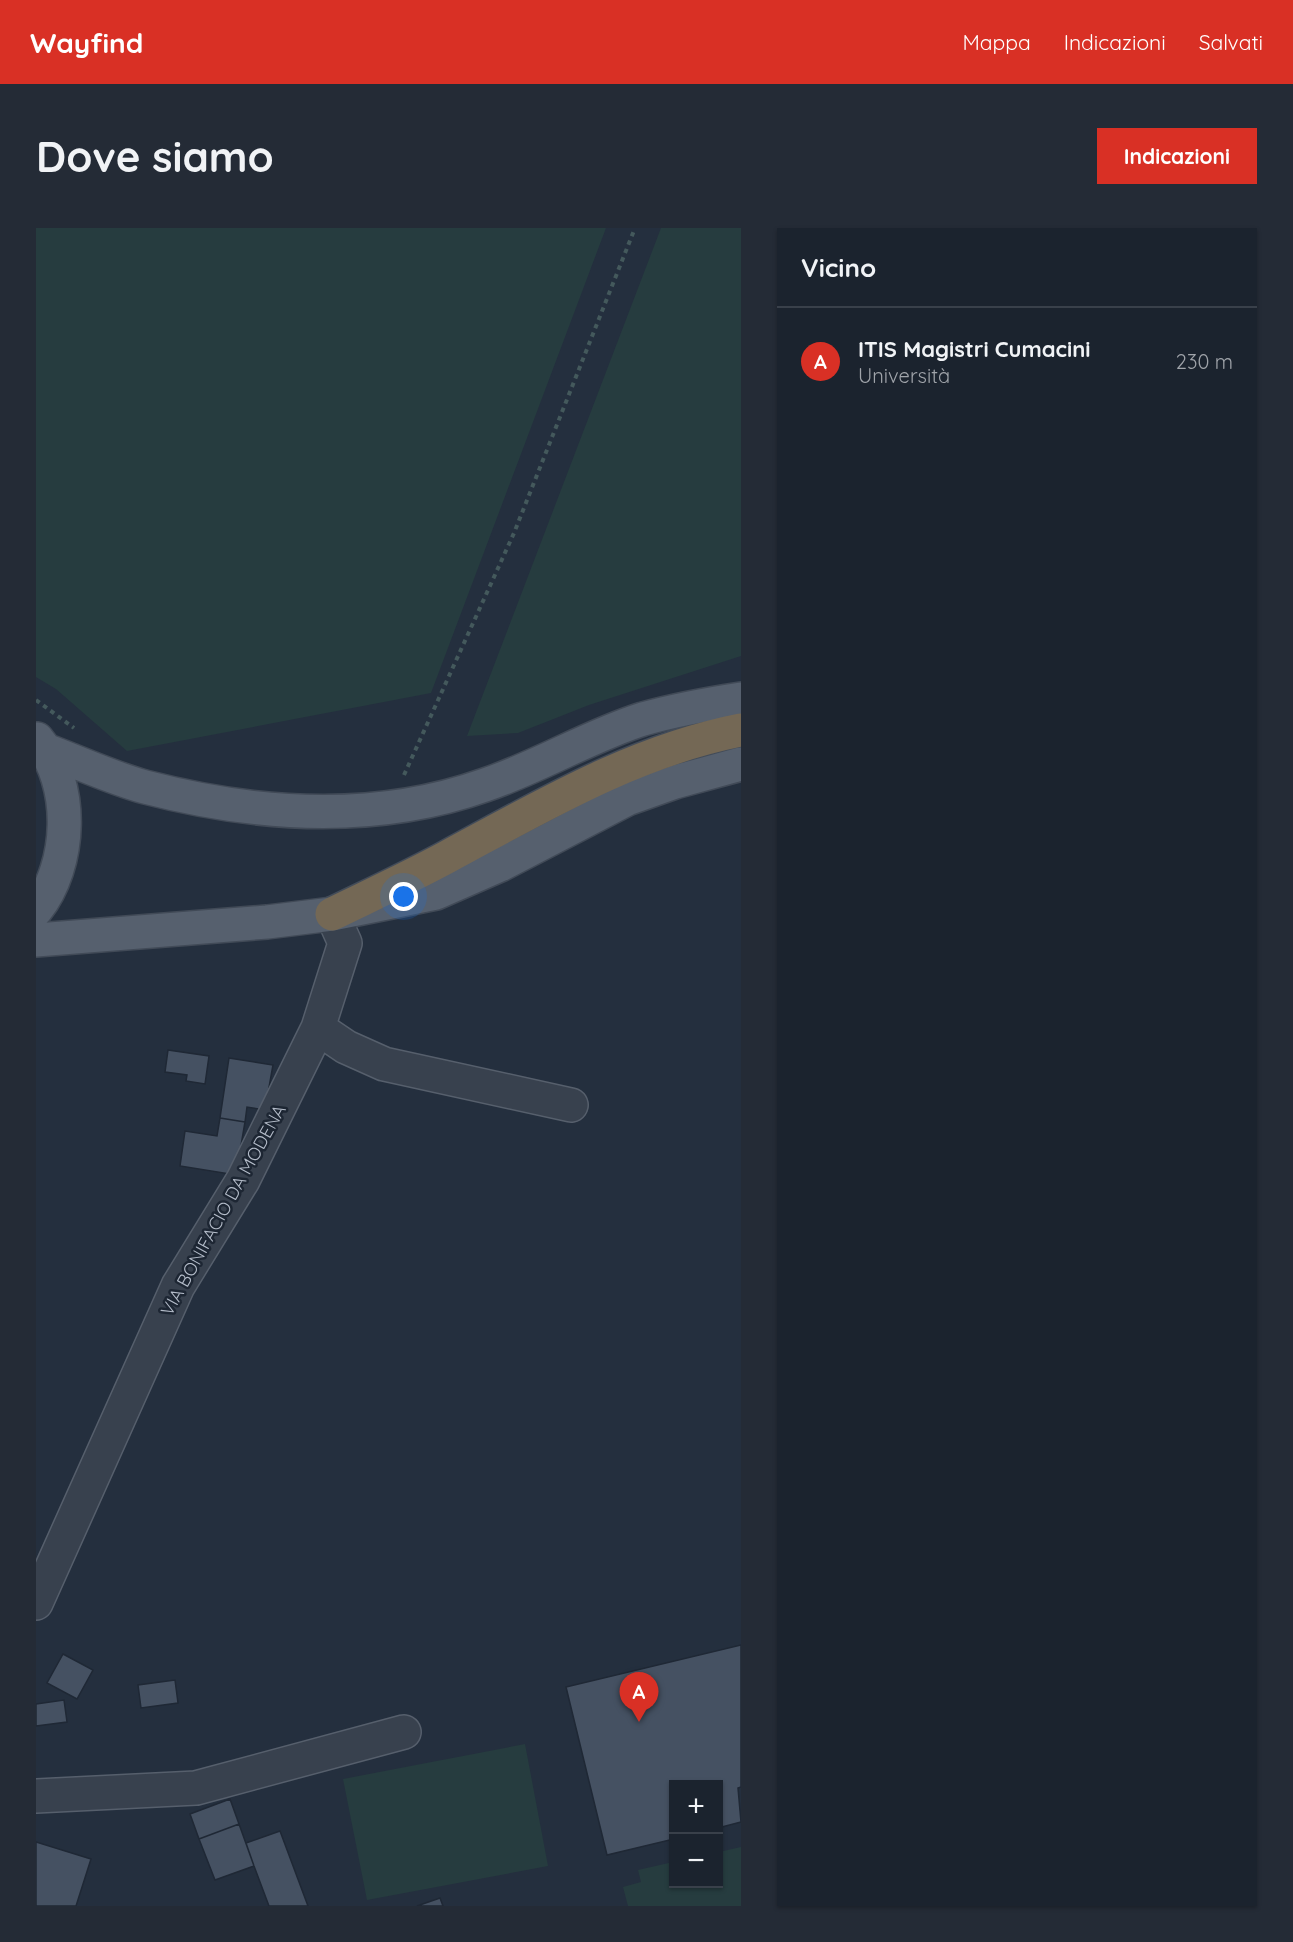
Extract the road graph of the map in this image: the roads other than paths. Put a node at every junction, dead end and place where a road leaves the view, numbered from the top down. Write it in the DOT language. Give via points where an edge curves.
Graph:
graph roads {
  1 [pos="741,699"];
  2 [pos="741,730"];
  3 [pos="42,744"];
  4 [pos="741,764"];
  5 [pos="36,910"];
  6 [pos="332,914"];
  7 [pos="36,940"];
  8 [pos="318,1028"];
  9 [pos="571,1105"];
  10 [pos="36,1603"];
  11 [pos="404,1732"];
  12 [pos="36,1796"];
  1 -- 3 [label="main road" via="642,720 482,786 385,809 271,810 210,802 143,786"];
  2 -- 6 [label="highway" via="623,766"];
  3 -- 5 [label="main road" via="59,788 65,822 62,859 48,894"];
  4 -- 6 [label="main road" via="627,799 500,866 436,893"];
  6 -- 7 [label="main road"];
  6 -- 8 [label="street, VIA BONIFACIO DA MODENA" via="345,944"];
  8 -- 9 [label="street" via="346,1047 384,1064"];
  8 -- 10 [label="street, VIA BONIFACIO DA MODENA" via="243,1180 178,1286"];
  11 -- 12 [label="street" via="196,1788"];
}
